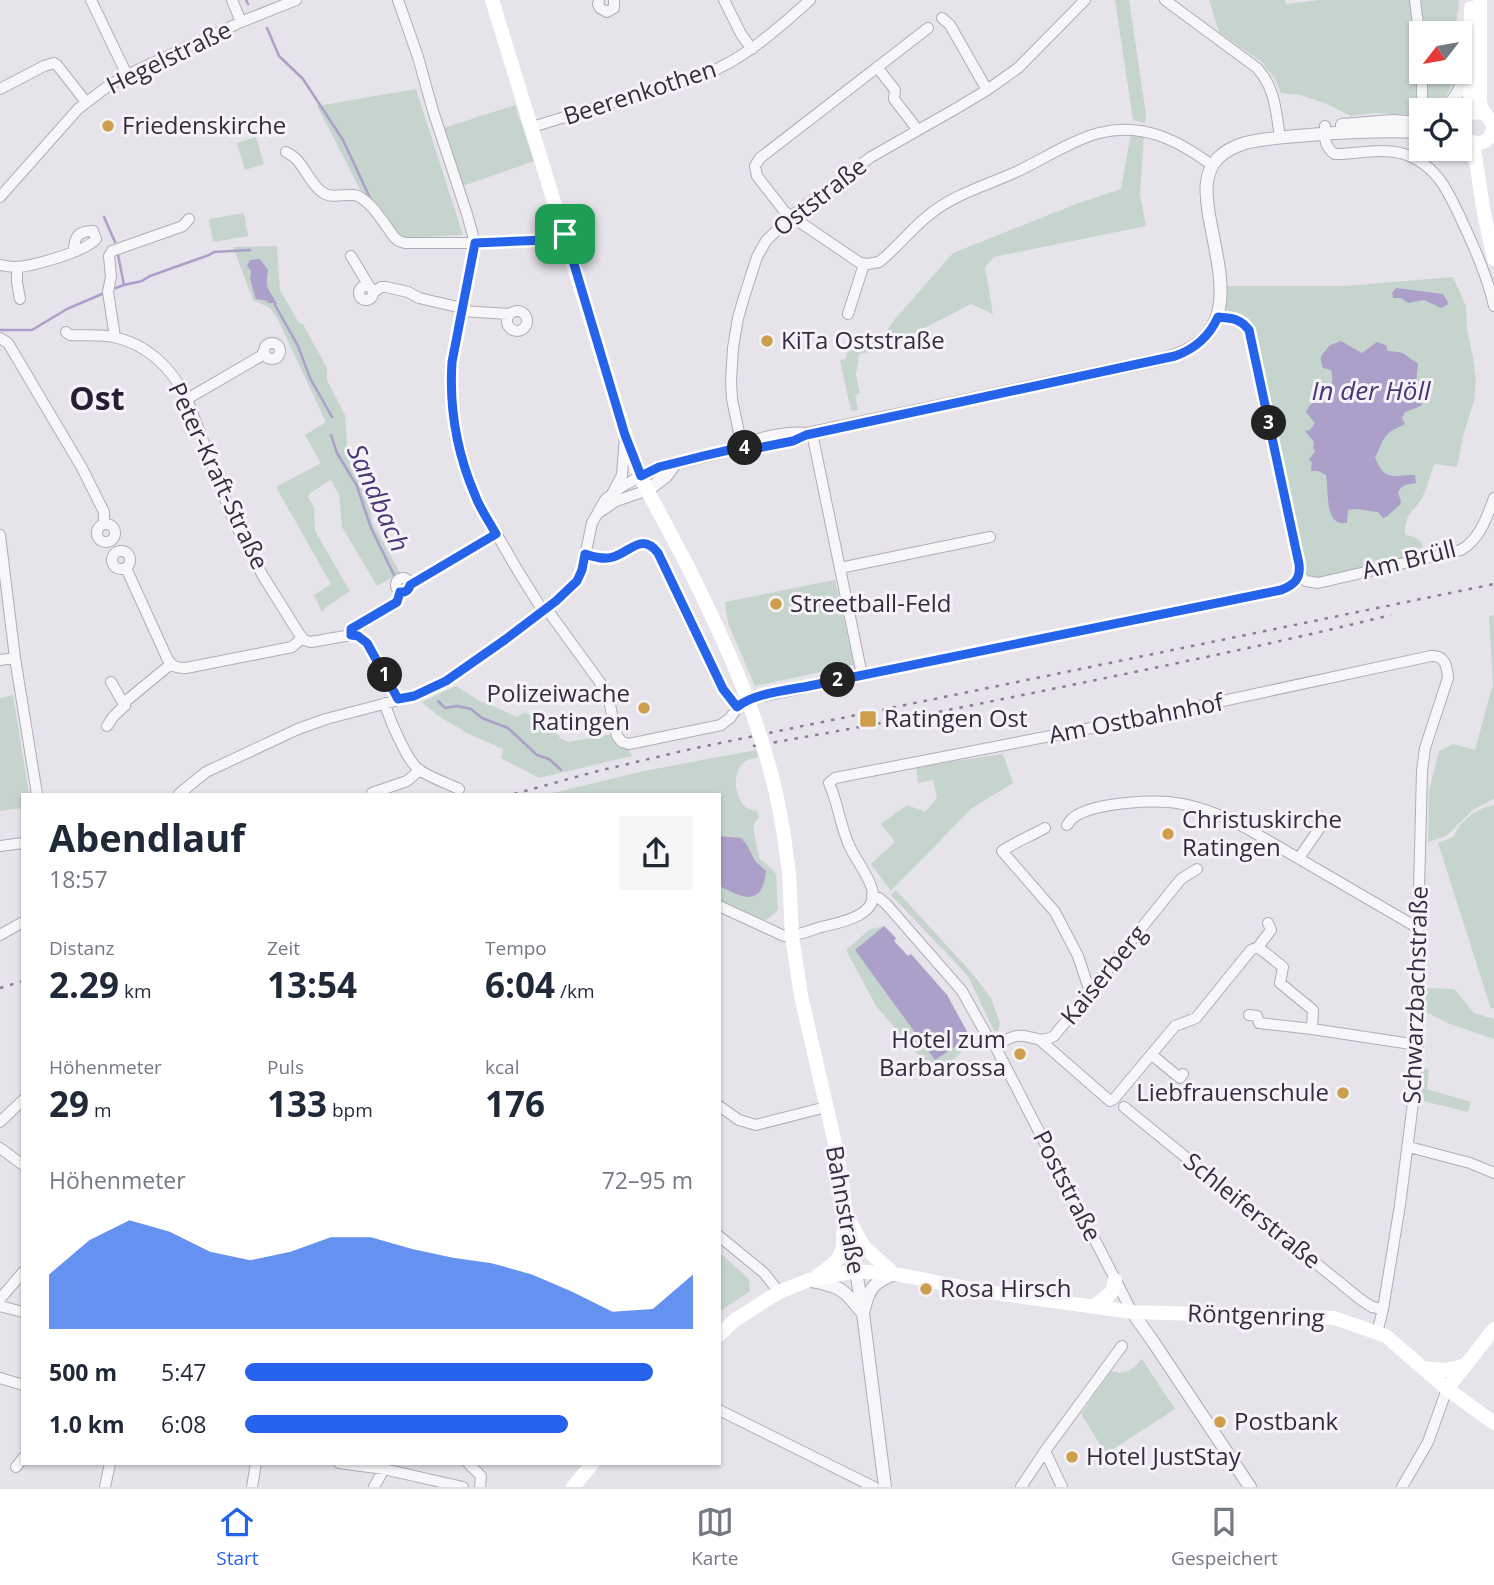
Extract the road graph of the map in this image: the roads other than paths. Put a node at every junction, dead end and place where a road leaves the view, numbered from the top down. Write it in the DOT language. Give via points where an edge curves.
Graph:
graph roads {
  1 [pos="91,0"];
  2 [pos="232,0"];
  3 [pos="296,0"];
  4 [pos="398,0"];
  5 [pos="492,0"];
  6 [pos="599,0"];
  7 [pos="614,0"];
  8 [pos="724,0"];
  9 [pos="810,0"];
  10 [pos="1085,0"];
  11 [pos="1164,0"];
  12 [pos="1415,0"];
  13 [pos="1472,0"];
  14 [pos="1479,0"];
  15 [pos="942,18"];
  16 [pos="1470,18"];
  17 [pos="1417,21"];
  18 [pos="241,22"];
  19 [pos="928,28"];
  20 [pos="752,49"];
  21 [pos="877,67"];
  22 [pos="127,75"];
  23 [pos="0,89"];
  24 [pos="987,90"];
  25 [pos="1455,98"];
  26 [pos="1470,98"];
  27 [pos="86,102"];
  28 [pos="1472,121"];
  29 [pos="1409,122"];
  30 [pos="1491,122"];
  31 [pos="532,128"];
  32 [pos="917,129"];
  33 [pos="1324,130"];
  34 [pos="1472,131"];
  35 [pos="1409,132"];
  36 [pos="1280,137"];
  37 [pos="1472,141"];
  38 [pos="1472,151"];
  39 [pos="286,152"];
  40 [pos="1213,166"];
  41 [pos="0,197"];
  42 [pos="1494,215"];
  43 [pos="790,217"];
  44 [pos="189,219"];
  45 [pos="565,234"];
  46 [pos="475,243"];
  47 [pos="74,251"];
  48 [pos="351,256"];
  49 [pos="1494,259"];
  50 [pos="864,264"];
  51 [pos="0,265"];
  52 [pos="17,267"];
  53 [pos="20,299"];
  54 [pos="1494,306"];
  55 [pos="462,309"];
  56 [pos="509,314"];
  57 [pos="848,314"];
  58 [pos="1218,317"];
  59 [pos="66,332"];
  60 [pos="115,337"];
  61 [pos="0,338"];
  62 [pos="264,351"];
  63 [pos="187,399"];
  64 [pos="809,434"];
  65 [pos="625,435"];
  66 [pos="742,447"];
  67 [pos="675,464"];
  68 [pos="641,476"];
  69 [pos="648,490"];
  70 [pos="612,494"];
  71 [pos="1494,498"];
  72 [pos="597,513"];
  73 [pos="496,534"];
  74 [pos="0,535"];
  75 [pos="990,537"];
  76 [pos="585,554"];
  77 [pos="840,568"];
  78 [pos="1299,575"];
  79 [pos="544,609"];
  80 [pos="351,635"];
  81 [pos="302,638"];
  82 [pos="15,658"];
  83 [pos="1443,659"];
  84 [pos="0,660"];
  85 [pos="171,664"];
  86 [pos="862,675"];
  87 [pos="111,682"];
  88 [pos="398,699"];
  89 [pos="385,703"];
  90 [pos="125,706"];
  91 [pos="737,707"];
  92 [pos="107,726"];
  93 [pos="420,770"];
  94 [pos="829,783"];
  95 [pos="459,789"];
  96 [pos="37,793"];
  97 [pos="180,793"];
  98 [pos="372,793"];
  99 [pos="1318,815"];
  100 [pos="1067,825"];
  101 [pos="1045,828"];
  102 [pos="21,843"];
  103 [pos="0,846"];
  104 [pos="1299,858"];
  105 [pos="1197,869"];
  106 [pos="872,896"];
  107 [pos="721,907"];
  108 [pos="21,923"];
  109 [pos="1268,923"];
  110 [pos="1418,928"];
  111 [pos="0,935"];
  112 [pos="792,936"];
  113 [pos="1258,947"];
  114 [pos="1090,992"];
  115 [pos="1249,1015"];
  116 [pos="1311,1029"];
  117 [pos="1040,1041"];
  118 [pos="994,1044"];
  119 [pos="1418,1045"];
  120 [pos="1152,1055"];
  121 [pos="1184,1074"];
  122 [pos="21,1102"];
  123 [pos="826,1107"];
  124 [pos="1124,1107"];
  125 [pos="721,1108"];
  126 [pos="0,1122"];
  127 [pos="1409,1147"];
  128 [pos="0,1148"];
  129 [pos="21,1163"];
  130 [pos="1494,1172"];
  131 [pos="845,1212"];
  132 [pos="721,1238"];
  133 [pos="856,1271"];
  134 [pos="21,1274"];
  135 [pos="895,1275"];
  136 [pos="810,1280"];
  137 [pos="1115,1280"];
  138 [pos="779,1292"];
  139 [pos="0,1299"];
  140 [pos="0,1306"];
  141 [pos="1094,1307"];
  142 [pos="1383,1309"];
  143 [pos="21,1311"];
  144 [pos="1132,1312"];
  145 [pos="863,1313"];
  146 [pos="1494,1329"];
  147 [pos="721,1333"];
  148 [pos="1377,1333"];
  149 [pos="1122,1346"];
  150 [pos="1466,1365"];
  151 [pos="1423,1368"];
  152 [pos="0,1378"];
  153 [pos="21,1384"];
  154 [pos="1447,1389"];
  155 [pos="721,1411"];
  156 [pos="1494,1423"];
  157 [pos="1045,1451"];
  158 [pos="110,1465"];
  159 [pos="256,1465"];
  160 [pos="354,1465"];
  161 [pos="470,1465"];
  162 [pos="591,1465"];
  163 [pos="384,1469"];
  164 [pos="105,1487"];
  165 [pos="252,1487"];
  166 [pos="374,1487"];
  167 [pos="463,1487"];
  168 [pos="480,1487"];
  169 [pos="573,1487"];
  170 [pos="874,1487"];
  171 [pos="885,1487"];
  172 [pos="1021,1487"];
  173 [pos="1062,1487"];
  174 [pos="1250,1487"];
  175 [pos="1402,1487"];
  1 -- 22 [label="street"];
  2 -- 18 [label="street"];
  3 -- 18 [label="street, Hegelstraße"];
  4 -- 46 [label="street"];
  5 -- 31 [label="main road, Bahnstraße"];
  6 -- 7 [label="street" via="600,8 607,12 614,8"];
  8 -- 20 [label="street"];
  9 -- 20 [label="street, Beerenkothen"];
  10 -- 24 [label="street, Oststraße" via="1018,68"];
  11 -- 36 [label="street" via="1265,77"];
  12 -- 17 [label="street"];
  13 -- 16 [label="main road"];
  14 -- 30 [label="main road" via="1480,99"];
  15 -- 24 [label="street"];
  16 -- 25 [label="street" via="1463,81"];
  16 -- 26 [label="main road"];
  18 -- 22 [label="street, Hegelstraße"];
  19 -- 21 [label="street"];
  20 -- 31 [label="street, Beerenkothen" via="703,75"];
  21 -- 32 [label="street"];
  21 -- 43 [label="street" via="757,162 757,176"];
  22 -- 27 [label="street, Hegelstraße"];
  23 -- 27 [label="street" via="54,63"];
  24 -- 32 [label="street, Oststraße"];
  27 -- 41 [label="street, Hegelstraße"];
  28 -- 30 [label="main road" via="1476,112"];
  29 -- 33 [label="street"];
  30 -- 34 [label="main road" via="1491,135"];
  31 -- 45 [label="main road, Bahnstraße"];
  32 -- 43 [label="street, Oststraße"];
  33 -- 35 [label="street"];
  33 -- 36 [label="street"];
  33 -- 54 [label="street" via="1328,148 1335,154 1391,151 1427,167 1449,195 1486,276"];
  36 -- 40 [label="street" via="1245,143 1218,158"];
  37 -- 42 [label="main road"];
  38 -- 49 [label="main road"];
  39 -- 46 [label="street" via="323,193 366,200 399,241"];
  40 -- 50 [label="street" via="1150,132 1097,133 959,196 930,214 884,258"];
  40 -- 58 [label="street" via="1205,192 1220,286"];
  43 -- 50 [label="street"];
  43 -- 66 [label="street, Oststraße" via="761,249 738,318 731,381"];
  44 -- 60 [label="street" via="183,226 112,251 108,292"];
  45 -- 46 [label="street" via="546,240"];
  45 -- 65 [label="main road, Bahnstraße"];
  46 -- 55 [label="street"];
  47 -- 52 [label="street"];
  48 -- 55 [label="street" via="371,289 386,287"];
  50 -- 57 [label="street"];
  51 -- 52 [label="street"];
  52 -- 53 [label="street"];
  55 -- 56 [label="street"];
  55 -- 73 [label="street" via="452,362 452,414 475,497"];
  58 -- 64 [label="street" via="1199,343 1175,356"];
  58 -- 78 [label="street" via="1236,319 1249,330"];
  59 -- 60 [label="street, Peter-Kraft-Straße"];
  60 -- 63 [label="street, Peter-Kraft-Straße" via="149,352 166,367"];
  61 -- 85 [label="street" via="8,343 82,468 104,512 104,524 115,529 113,565 126,568"];
  62 -- 63 [label="street"];
  63 -- 81 [label="street, Peter-Kraft-Straße" via="234,522"];
  64 -- 66 [label="street"];
  64 -- 77 [label="street"];
  65 -- 68 [label="main road, Bahnstraße"];
  65 -- 70 [label="street" via="622,475"];
  66 -- 67 [label="street"];
  67 -- 68 [label="street"];
  67 -- 69 [label="street"];
  68 -- 69 [label="main road, Bahnstraße"];
  68 -- 70 [label="street"];
  69 -- 72 [label="street"];
  69 -- 112 [label="main road, Bahnstraße, bridge" via="736,666 765,751 783,830"];
  70 -- 72 [label="street"];
  71 -- 78 [label="street, Am Brüll" via="1473,541 1461,550 1318,583"];
  72 -- 76 [label="street"];
  73 -- 79 [label="street"];
  73 -- 80 [label="street" via="405,588 397,602 351,629"];
  74 -- 82 [label="street"];
  75 -- 77 [label="street"];
  76 -- 79 [label="street" via="577,581"];
  76 -- 91 [label="street" via="603,559 639,545 654,548 723,689"];
  77 -- 86 [label="street"];
  78 -- 86 [label="street" via="1281,590"];
  79 -- 88 [label="street" via="446,681"];
  79 -- 91 [label="street" via="607,692 617,736 624,743 721,725"];
  80 -- 81 [label="street" via="311,642"];
  80 -- 88 [label="street" via="367,643"];
  81 -- 85 [label="street" via="292,647 186,668"];
  82 -- 84 [label="street"];
  82 -- 96 [label="street"];
  83 -- 94 [label="street, Am Ostbahnhof" via="1430,656 835,778"];
  83 -- 110 [label="street, Schwarzbachstraße" via="1448,678 1422,771"];
  85 -- 90 [label="street"];
  86 -- 91 [label="street" via="759,697"];
  87 -- 90 [label="street"];
  88 -- 89 [label="street"];
  89 -- 93 [label="street" via="412,763"];
  89 -- 97 [label="street" via="326,719 262,745 206,772"];
  90 -- 92 [label="street"];
  93 -- 95 [label="street"];
  93 -- 98 [label="street" via="407,781"];
  94 -- 106 [label="street, Poststraße" via="849,846"];
  99 -- 104 [label="street" via="1319,829"];
  100 -- 104 [label="street" via="1073,817 1115,804 1181,803 1229,819"];
  101 -- 114 [label="street" via="1002,851 1055,912"];
  102 -- 103 [label="street"];
  104 -- 110 [label="street"];
  105 -- 114 [label="street, Kaiserberg" via="1181,879"];
  106 -- 112 [label="street" via="856,917"];
  106 -- 118 [label="street, Poststraße" via="887,905 962,991"];
  107 -- 112 [label="street"];
  108 -- 111 [label="street"];
  109 -- 113 [label="street" via="1271,930"];
  110 -- 119 [label="street, Schwarzbachstraße"];
  112 -- 123 [label="main road, Bahnstraße"];
  113 -- 116 [label="street" via="1281,965 1280,983 1313,1010"];
  113 -- 120 [label="street" via="1196,1018 1175,1026"];
  114 -- 117 [label="street, Kaiserberg" via="1054,1036"];
  115 -- 116 [label="street" via="1257,1016 1259,1023"];
  116 -- 119 [label="street"];
  117 -- 118 [label="street, Kaiserberg" via="1016,1036"];
  117 -- 120 [label="street" via="1110,1101"];
  118 -- 137 [label="street, Poststraße"];
  119 -- 127 [label="street, Schwarzbachstraße"];
  120 -- 121 [label="street" via="1180,1078"];
  122 -- 126 [label="street"];
  123 -- 125 [label="street" via="755,1125"];
  123 -- 131 [label="main road, Bahnstraße"];
  124 -- 142 [label="street, Schleiferstraße" via="1360,1299"];
  127 -- 130 [label="street"];
  127 -- 142 [label="street, Schwarzbachstraße"];
  128 -- 129 [label="street"];
  131 -- 133 [label="main road, Bahnstraße"];
  131 -- 135 [label="main road" via="864,1247"];
  131 -- 136 [label="main road" via="842,1254"];
  132 -- 138 [label="street" via="764,1273"];
  133 -- 135 [label="main road, Röntgenring"];
  133 -- 136 [label="main road, Röntgenring"];
  133 -- 145 [label="street, Bahnstraße"];
  134 -- 139 [label="street"];
  135 -- 141 [label="main road, Röntgenring"];
  135 -- 145 [label="street" via="870,1290"];
  136 -- 138 [label="main road"];
  136 -- 145 [label="street" via="841,1289"];
  137 -- 141 [label="main road" via="1112,1292"];
  137 -- 144 [label="street, Poststraße"];
  138 -- 147 [label="main road"];
  140 -- 143 [label="street"];
  141 -- 144 [label="main road, Röntgenring"];
  142 -- 148 [label="street, Schwarzbachstraße"];
  144 -- 148 [label="main road, Röntgenring" via="1334,1318"];
  144 -- 174 [label="street, Poststraße"];
  145 -- 171 [label="street, Bahnstraße"];
  146 -- 150 [label="main road"];
  148 -- 151 [label="main road, Röntgenring"];
  149 -- 157 [label="street"];
  150 -- 151 [label="main road" via="1446,1370"];
  150 -- 154 [label="main road"];
  151 -- 154 [label="main road, Röntgenring"];
  152 -- 153 [label="street"];
  154 -- 156 [label="main road, Röntgenring"];
  154 -- 175 [label="street" via="1428,1442"];
  155 -- 170 [label="street"];
  157 -- 172 [label="street"];
  157 -- 173 [label="street"];
  158 -- 164 [label="street"];
  159 -- 165 [label="street"];
  160 -- 163 [label="street"];
  161 -- 168 [label="street" via="481,1476"];
  162 -- 169 [label="main road"];
  163 -- 166 [label="street"];
  163 -- 167 [label="street"];
}
